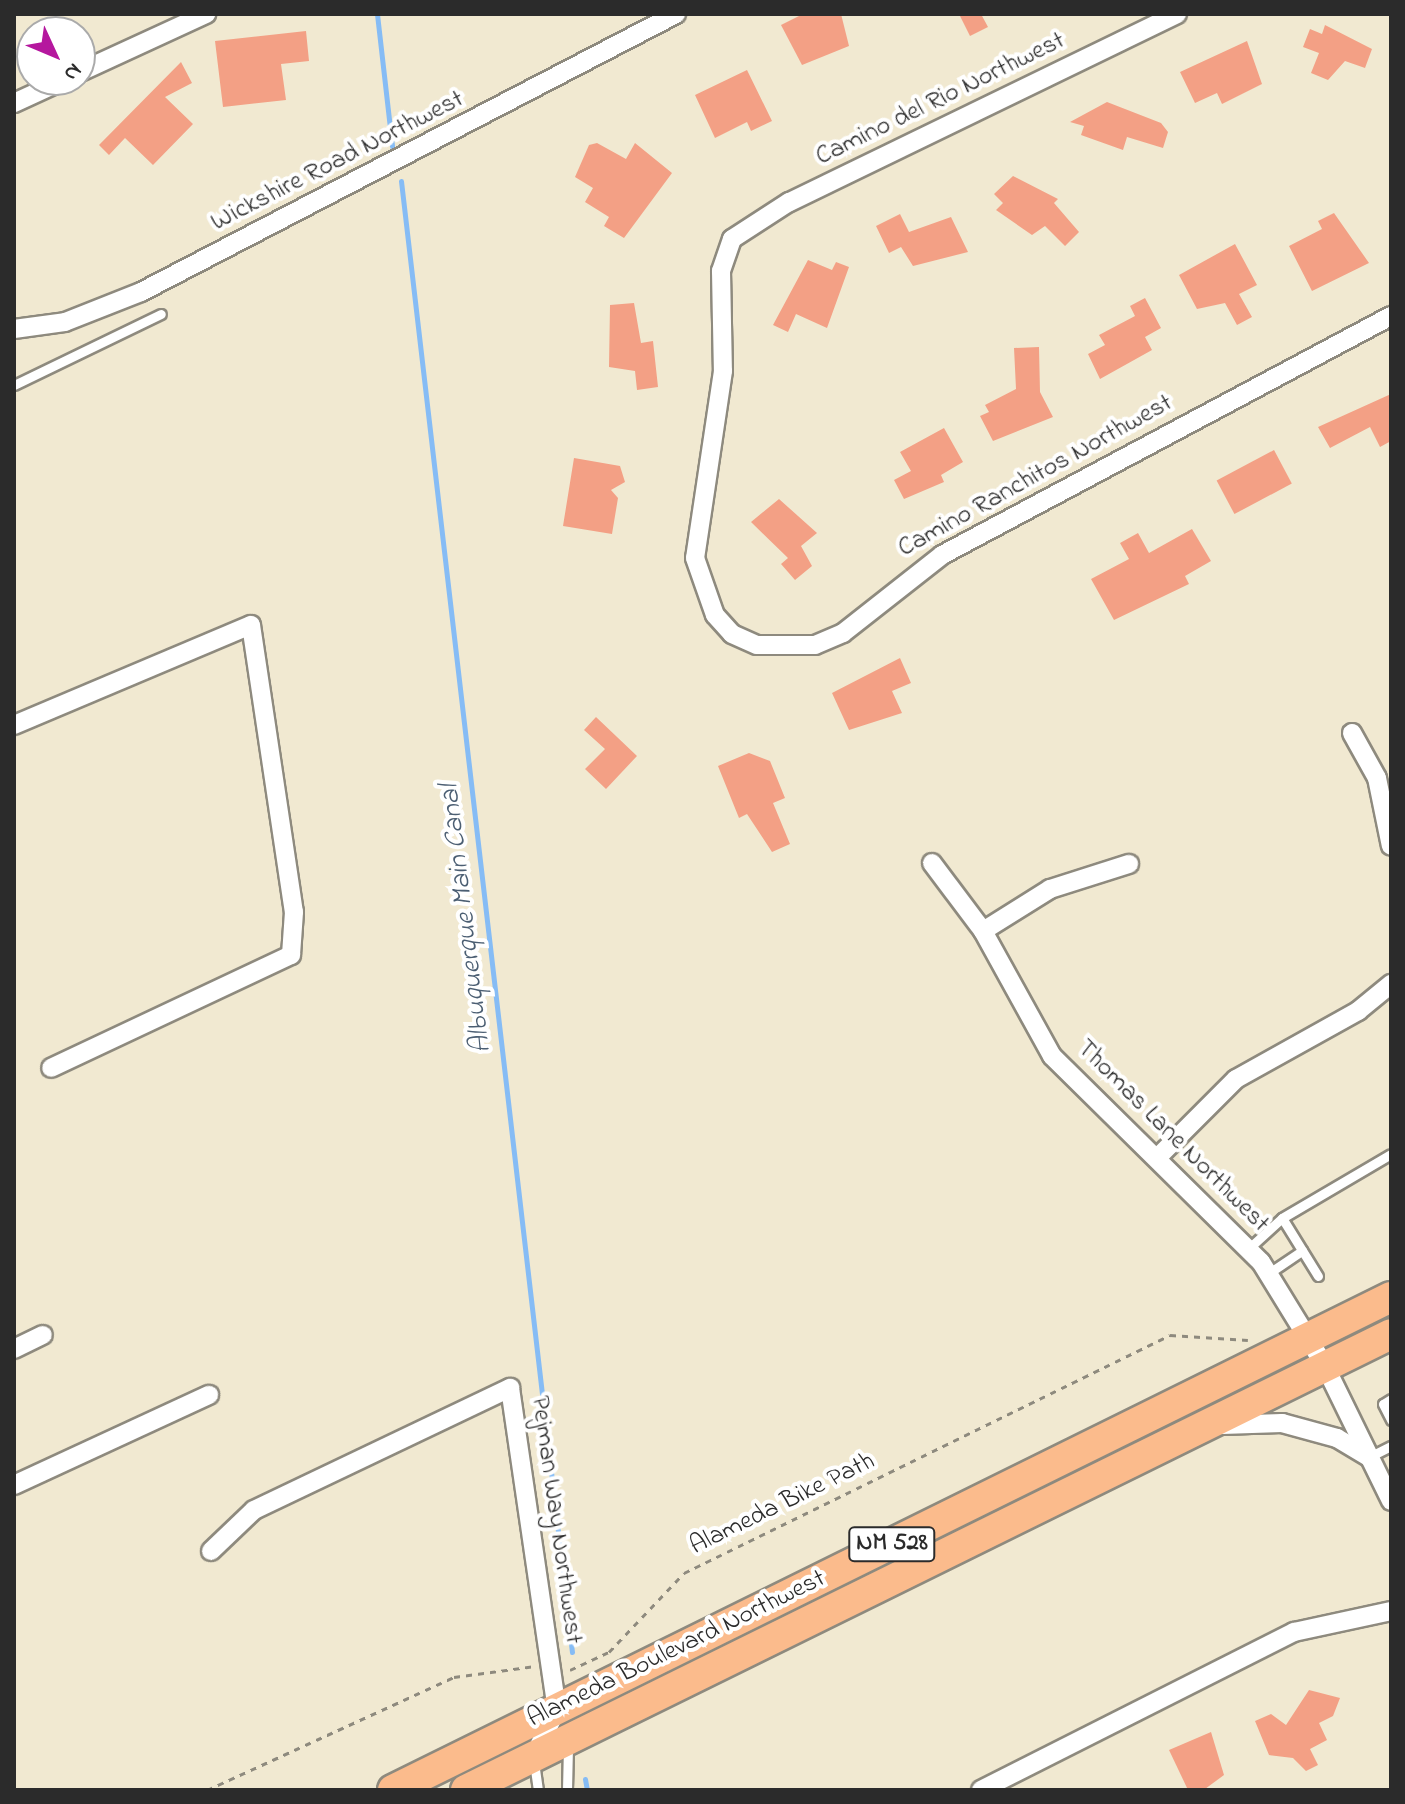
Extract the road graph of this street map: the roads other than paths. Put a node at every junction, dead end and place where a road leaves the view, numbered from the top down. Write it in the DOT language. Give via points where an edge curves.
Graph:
graph roads {
  1 [pos="206,14"];
  2 [pos="676,14"];
  3 [pos="1177,14"];
  4 [pos="96,65"];
  5 [pos="732,239"];
  6 [pos="161,314"];
  7 [pos="1391,316"];
  8 [pos="14,329"];
  9 [pos="14,385"];
  10 [pos="14,725"];
  11 [pos="1352,733"];
  12 [pos="1391,846"];
  13 [pos="932,863"];
  14 [pos="1129,864"];
  15 [pos="983,931"];
  16 [pos="1391,984"];
  17 [pos="51,1068"];
  18 [pos="1391,1154"];
  19 [pos="1159,1156"];
  20 [pos="1282,1218"];
  21 [pos="1248,1249"];
  22 [pos="1302,1251"];
  23 [pos="1269,1273"];
  24 [pos="1318,1276"];
  25 [pos="1391,1297"];
  26 [pos="1391,1334"];
  27 [pos="43,1335"];
  28 [pos="1309,1338"];
  29 [pos="14,1349"];
  30 [pos="1325,1366"];
  31 [pos="209,1395"];
  32 [pos="1391,1399"];
  33 [pos="1391,1420"];
  34 [pos="1203,1426"];
  35 [pos="1391,1446"];
  36 [pos="1369,1457"];
  37 [pos="14,1485"];
  38 [pos="1391,1501"];
  39 [pos="211,1551"];
  40 [pos="1391,1611"];
  41 [pos="737,1638"];
  42 [pos="557,1709"];
  43 [pos="568,1740"];
  44 [pos="534,1757"];
  45 [pos="393,1790"];
  46 [pos="466,1790"];
  47 [pos="538,1790"];
  48 [pos="567,1790"];
  49 [pos="981,1790"];
  1 -- 4 [label="street"];
  2 -- 8 [label="street, Wickshire Road Northwest" via="141,292 65,322"];
  3 -- 5 [label="street, Camino del Rio Northwest" via="789,202"];
  5 -- 7 [label="street, Camino Ranchitos Northwest" via="721,271 723,371 695,558 701,587 732,634 782,649 843,633 905,577 942,555"];
  6 -- 9 [label="lane"];
  10 -- 17 [label="street" via="251,625 294,912 291,955"];
  11 -- 12 [label="street" via="1377,778"];
  13 -- 15 [label="street, Thomas Lane Northwest"];
  14 -- 15 [label="street" via="1050,889"];
  15 -- 19 [label="street, Thomas Lane Northwest" via="1052,1056"];
  16 -- 19 [label="street" via="1358,1011 1236,1079"];
  18 -- 20 [label="lane"];
  19 -- 21 [label="street, Thomas Lane Northwest"];
  20 -- 21 [label="lane"];
  20 -- 22 [label="lane"];
  21 -- 23 [label="street, Thomas Lane Northwest"];
  22 -- 23 [label="lane"];
  22 -- 24 [label="lane"];
  23 -- 28 [label="street, Thomas Lane Northwest"];
  25 -- 28 [label="main road, Alameda Boulevard Northwest / NM 528"];
  26 -- 30 [label="main road, Alameda Boulevard Northwest / NM 528"];
  27 -- 29 [label="street"];
  28 -- 30 [label="street, Thomas Lane Northwest"];
  28 -- 41 [label="main road, Alameda Boulevard Northwest / NM 528"];
  30 -- 34 [label="main road, Alameda Boulevard Northwest / NM 528"];
  30 -- 36 [label="street, Thomas Lane Northwest"];
  31 -- 37 [label="street"];
  32 -- 33 [label="lane" via="1383,1404"];
  34 -- 36 [label="street" via="1282,1423 1337,1438"];
  34 -- 41 [label="main road, Alameda Boulevard Northwest / NM 528"];
  35 -- 36 [label="lane"];
  36 -- 38 [label="street, Thomas Lane Northwest"];
  39 -- 42 [label="street, Pejman Way Northwest" via="254,1510 510,1388"];
  40 -- 49 [label="street" via="1294,1632"];
  41 -- 42 [label="main road, Alameda Boulevard Northwest / NM 528"];
  41 -- 43 [label="main road, Alameda Boulevard Northwest / NM 528"];
  42 -- 44 [label="street"];
  42 -- 45 [label="main road, Alameda Boulevard Northwest / NM 528"];
  43 -- 44 [label="main road, Alameda Boulevard Northwest / NM 528"];
  43 -- 48 [label="lane"];
  44 -- 46 [label="main road, Alameda Boulevard Northwest / NM 528"];
  44 -- 47 [label="lane"];
}
